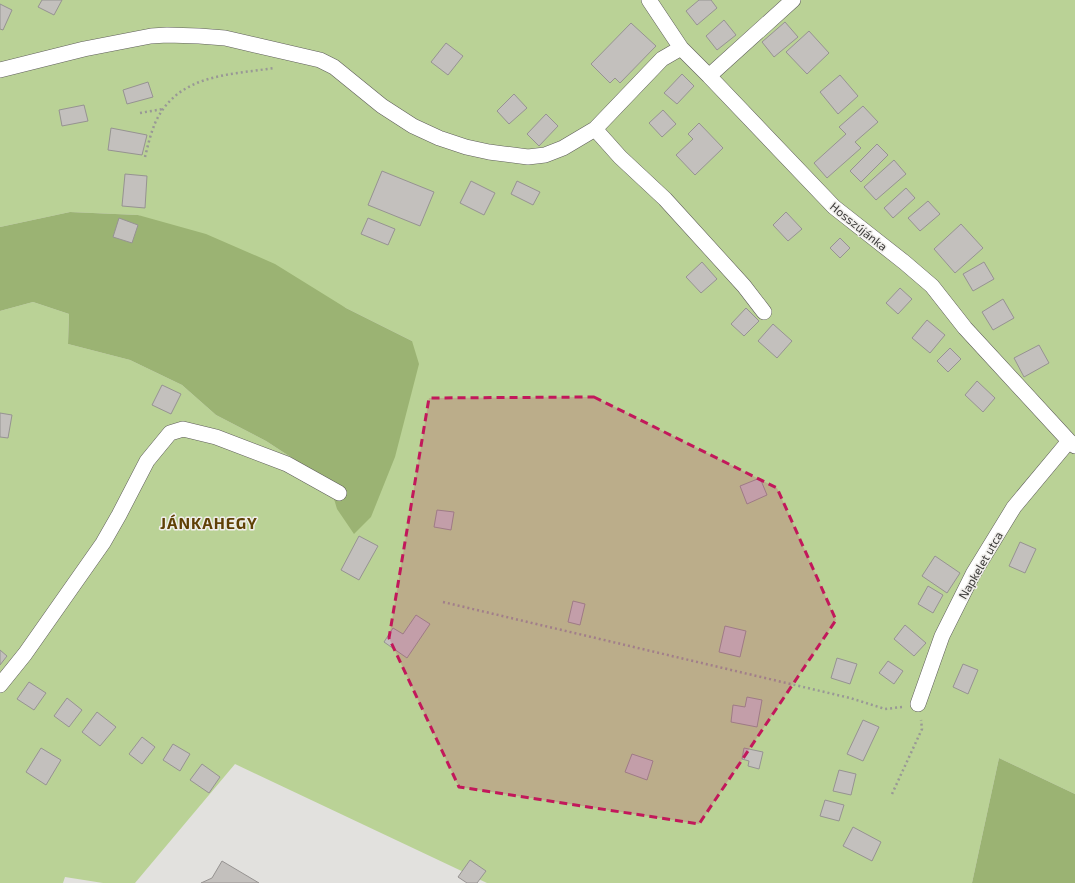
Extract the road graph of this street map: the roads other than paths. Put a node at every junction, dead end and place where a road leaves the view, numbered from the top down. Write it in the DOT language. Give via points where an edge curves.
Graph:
graph roads {
  1 [pos="649,0"];
  2 [pos="793,0"];
  3 [pos="681,48"];
  4 [pos="0,70"];
  5 [pos="709,76"];
  6 [pos="595,129"];
  7 [pos="764,312"];
  8 [pos="1072,444"];
  9 [pos="339,493"];
  10 [pos="0,685"];
  11 [pos="918,704"];
  1 -- 3 [label="street, Hosszújánka"];
  2 -- 5 [label="street"];
  3 -- 5 [label="street, Hosszújánka"];
  3 -- 6 [label="street" via="662,59"];
  4 -- 6 [label="street" via="84,49 151,36 225,38 320,60 334,67 382,106 413,126 439,138 489,152 528,156 545,154 563,148"];
  5 -- 8 [label="street, Hosszújánka" via="834,207 932,286 965,328"];
  6 -- 7 [label="street" via="620,157 665,199 744,286"];
  8 -- 11 [label="street, Napkelet utca" via="1014,507 974,574 942,636"];
  9 -- 10 [label="street" via="287,464 216,437 183,430 170,433 147,461 119,515 89,562 25,654"];
}
